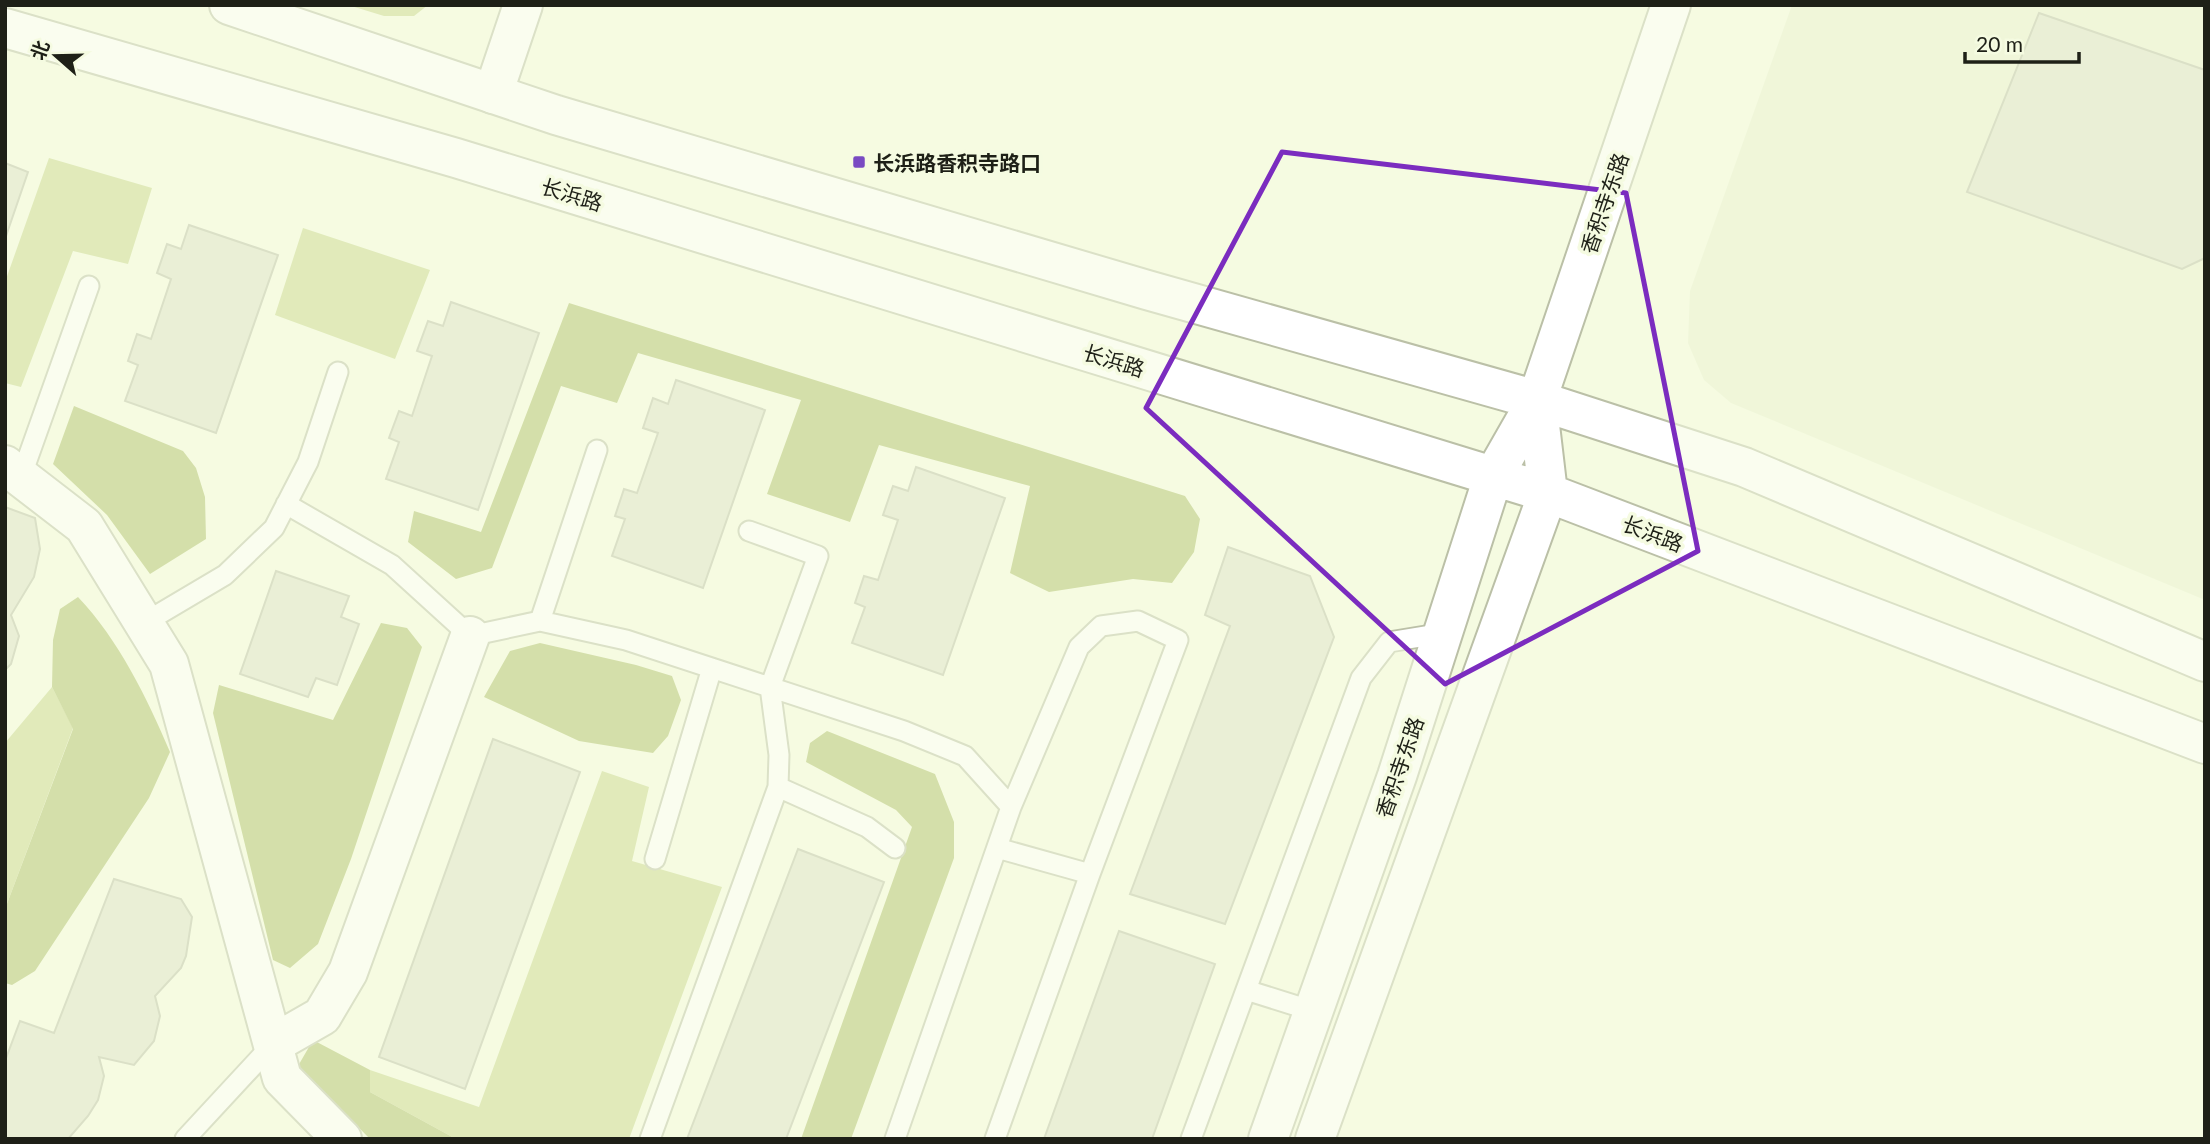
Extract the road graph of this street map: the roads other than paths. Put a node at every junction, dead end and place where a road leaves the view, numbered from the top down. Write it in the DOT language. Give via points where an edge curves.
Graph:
graph roads {
  1 [pos="229,5"];
  2 [pos="523,5"];
  3 [pos="1671,5"];
  4 [pos="5,28"];
  5 [pos="493,94"];
  6 [pos="89,286"];
  7 [pos="338,372"];
  8 [pos="1537,400"];
  9 [pos="597,450"];
  10 [pos="13,471"];
  11 [pos="1493,477"];
  12 [pos="1548,493"];
  13 [pos="286,504"];
  14 [pos="749,531"];
  15 [pos="540,621"];
  16 [pos="144,623"];
  17 [pos="1444,633"];
  18 [pos="470,636"];
  19 [pos="2205,662"];
  20 [pos="712,668"];
  21 [pos="770,687"];
  22 [pos="2205,744"];
  23 [pos="778,787"];
  24 [pos="1011,807"];
  25 [pos="895,848"];
  26 [pos="997,848"];
  27 [pos="655,859"];
  28 [pos="1090,874"];
  29 [pos="1246,990"];
  30 [pos="1313,1011"];
  31 [pos="272,1044"];
  32 [pos="185,1139"];
  33 [pos="342,1139"];
  34 [pos="650,1139"];
  35 [pos="895,1139"];
  36 [pos="995,1139"];
  37 [pos="1191,1139"];
  38 [pos="1268,1139"];
  39 [pos="1315,1139"];
  1 -- 5 [label="main road"];
  2 -- 5 [label="main road"];
  3 -- 8 [label="main road, 香积寺东路"];
  4 -- 11 [label="main road, 长浜路" via="470,162"];
  5 -- 8 [label="main road" via="1147,290"];
  6 -- 10 [label="lane"];
  7 -- 13 [label="lane" via="308,462"];
  8 -- 11 [label="main road, 香积寺东路"];
  8 -- 12 [label="main road, 香积寺东路"];
  8 -- 19 [label="main road" via="1744,467"];
  9 -- 15 [label="lane"];
  10 -- 16 [label="main road" via="84,526"];
  11 -- 12 [label="main road, 长浜路"];
  11 -- 17 [label="main road, 香积寺东路"];
  12 -- 22 [label="main road, 长浜路"];
  12 -- 39 [label="main road, 香积寺东路"];
  13 -- 16 [label="lane" via="274,528 226,575"];
  13 -- 18 [label="lane" via="392,565"];
  14 -- 21 [label="lane" via="818,556"];
  15 -- 18 [label="lane"];
  15 -- 20 [label="lane" via="626,640"];
  16 -- 31 [label="main road" via="169,664"];
  17 -- 29 [label="lane" via="1389,642 1361,678"];
  17 -- 30 [label="main road, 香积寺东路"];
  18 -- 31 [label="main road" via="348,972 322,1016"];
  20 -- 21 [label="lane"];
  20 -- 27 [label="lane"];
  21 -- 23 [label="lane" via="779,755"];
  21 -- 24 [label="lane" via="965,756"];
  23 -- 25 [label="lane" via="867,827"];
  23 -- 34 [label="lane"];
  24 -- 26 [label="lane"];
  24 -- 28 [label="lane" via="1079,647 1086,640 1101,626 1138,621 1178,640"];
  26 -- 28 [label="lane"];
  26 -- 35 [label="lane"];
  28 -- 36 [label="lane"];
  29 -- 30 [label="lane"];
  29 -- 37 [label="lane"];
  30 -- 38 [label="main road, 香积寺东路"];
  31 -- 32 [label="lane"];
  31 -- 33 [label="main road" via="282,1078"];
}
